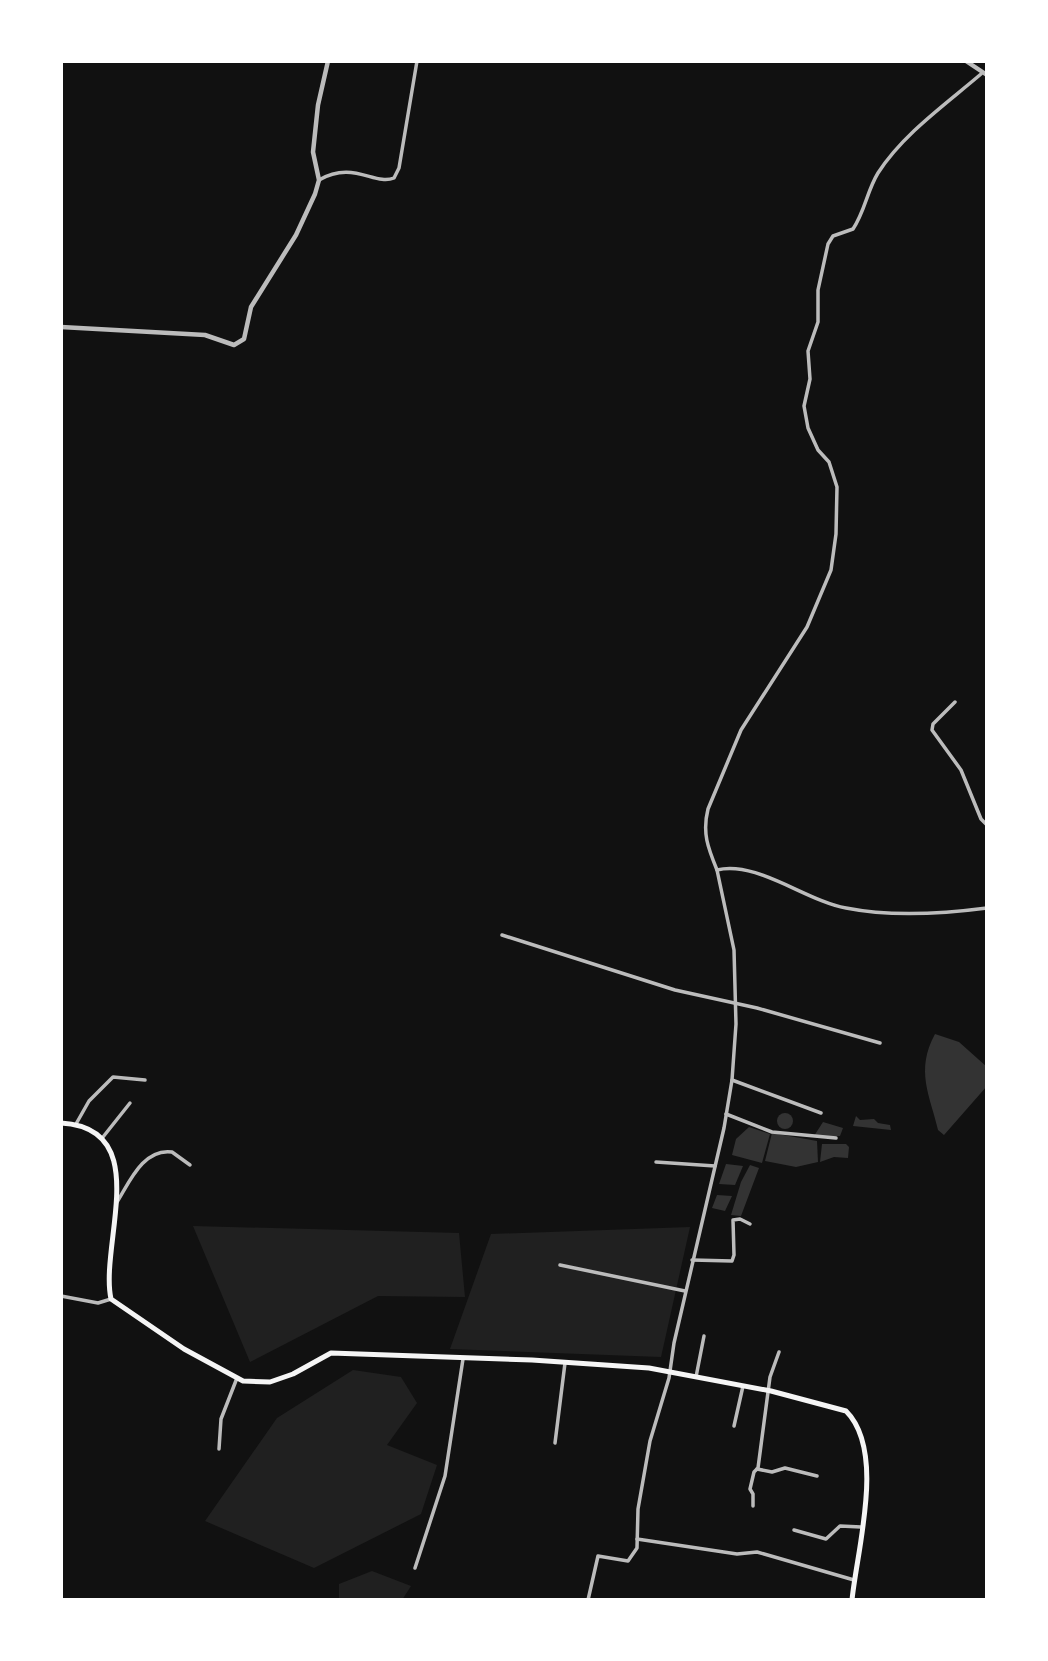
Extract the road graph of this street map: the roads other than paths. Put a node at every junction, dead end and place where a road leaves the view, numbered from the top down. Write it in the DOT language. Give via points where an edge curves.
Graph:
graph roads {
  1 [pos="328,61"];
  2 [pos="417,61"];
  3 [pos="966,61"];
  4 [pos="984,74"];
  5 [pos="319,180"];
  6 [pos="61,327"];
  7 [pos="955,702"];
  8 [pos="987,825"];
  9 [pos="717,870"];
  10 [pos="987,908"];
  11 [pos="502,936"];
  12 [pos="735,1003"];
  13 [pos="880,1043"];
  14 [pos="145,1080"];
  15 [pos="732,1080"];
  16 [pos="130,1103"];
  17 [pos="821,1113"];
  18 [pos="726,1114"];
  19 [pos="61,1124"];
  20 [pos="76,1124"];
  21 [pos="103,1137"];
  22 [pos="836,1138"];
  23 [pos="656,1162"];
  24 [pos="190,1165"];
  25 [pos="715,1166"];
  26 [pos="116,1204"];
  27 [pos="750,1224"];
  28 [pos="692,1260"];
  29 [pos="560,1265"];
  30 [pos="685,1291"];
  31 [pos="61,1296"];
  32 [pos="111,1299"];
  33 [pos="704,1336"];
  34 [pos="779,1352"];
  35 [pos="463,1358"];
  36 [pos="565,1363"];
  37 [pos="669,1371"];
  38 [pos="696,1377"];
  39 [pos="237,1378"];
  40 [pos="743,1386"];
  41 [pos="768,1390"];
  42 [pos="734,1426"];
  43 [pos="555,1443"];
  44 [pos="219,1449"];
  45 [pos="758,1469"];
  46 [pos="817,1476"];
  47 [pos="752,1506"];
  48 [pos="861,1527"];
  49 [pos="794,1530"];
  50 [pos="637,1539"];
  51 [pos="415,1568"];
  52 [pos="854,1580"];
  53 [pos="588,1600"];
  54 [pos="852,1600"];
  1 -- 5 [label="street" via="313,152"];
  2 -- 5 [label="street" via="394,177 388,180 338,172"];
  3 -- 4 [label="street"];
  4 -- 9 [label="street" via="889,159 853,229 833,236 828,244 818,290 818,322 808,351 810,379 804,410 808,431 835,478 832,566 815,612 748,717 708,809 706,845"];
  5 -- 6 [label="street" via="301,226 251,307 240,343 228,344 205,335"];
  7 -- 8 [label="street" via="932,730 961,771"];
  9 -- 10 [label="street" via="746,870 848,909 906,913"];
  9 -- 12 [label="street" via="734,950"];
  11 -- 12 [label="street" via="675,990"];
  12 -- 13 [label="street"];
  12 -- 15 [label="street"];
  14 -- 20 [label="street" via="113,1077 89,1101"];
  15 -- 17 [label="street"];
  15 -- 18 [label="street"];
  16 -- 21 [label="street"];
  18 -- 22 [label="street" via="772,1132"];
  18 -- 25 [label="street"];
  19 -- 20 [label="main road"];
  20 -- 21 [label="main road"];
  21 -- 26 [label="main road" via="113,1156"];
  23 -- 25 [label="street"];
  24 -- 26 [label="street" via="172,1152 156,1155 134,1171"];
  25 -- 28 [label="street"];
  26 -- 32 [label="main road"];
  27 -- 28 [label="street" via="733,1220 732,1261"];
  28 -- 30 [label="street"];
  29 -- 30 [label="street"];
  30 -- 37 [label="street"];
  31 -- 32 [label="street" via="98,1303"];
  32 -- 39 [label="main road" via="184,1349"];
  33 -- 38 [label="street"];
  34 -- 41 [label="street"];
  35 -- 36 [label="main road"];
  35 -- 39 [label="main road" via="331,1353 270,1382"];
  35 -- 51 [label="street" via="445,1476"];
  36 -- 37 [label="main road"];
  36 -- 43 [label="street"];
  37 -- 38 [label="main road"];
  37 -- 50 [label="street" via="650,1441"];
  38 -- 40 [label="main road"];
  39 -- 44 [label="street" via="225,1406"];
  40 -- 41 [label="main road"];
  40 -- 42 [label="street"];
  41 -- 45 [label="street"];
  41 -- 48 [label="main road" via="838,1407 850,1415 861,1434 866,1467"];
  45 -- 46 [label="street" via="786,1468"];
  45 -- 47 [label="street" via="750,1489"];
  48 -- 49 [label="street" via="840,1526 826,1539"];
  48 -- 52 [label="main road"];
  50 -- 52 [label="street" via="737,1554 757,1552"];
  50 -- 53 [label="street" via="631,1560 598,1556"];
  52 -- 54 [label="main road"];
}
